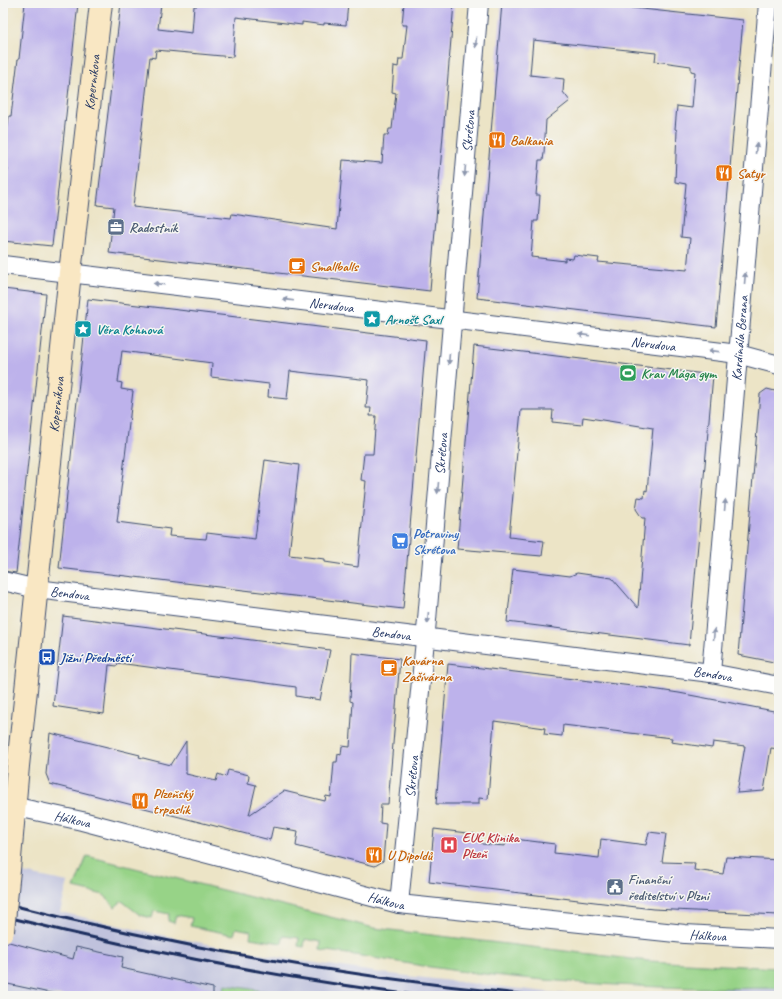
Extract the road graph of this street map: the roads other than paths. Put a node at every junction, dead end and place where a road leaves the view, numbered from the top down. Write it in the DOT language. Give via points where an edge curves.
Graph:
graph roads {
  1 [pos="101,3"];
  2 [pos="479,3"];
  3 [pos="768,3"];
  4 [pos="3,265"];
  5 [pos="70,273"];
  6 [pos="452,320"];
  7 [pos="738,354"];
  8 [pos="779,365"];
  9 [pos="3,581"];
  10 [pos="37,589"];
  11 [pos="426,638"];
  12 [pos="711,673"];
  13 [pos="779,686"];
  14 [pos="8,805"];
  15 [pos="399,904"];
  16 [pos="3,931"];
  17 [pos="779,939"];
  1 -- 5 [label="street, Koperníkova"];
  2 -- 6 [label="street, Skrétova, one-way"];
  7 -- 3 [label="street, Kardinála Berana, one-way"];
  4 -- 5 [label="street, Nerudova"];
  6 -- 5 [label="street, Nerudova, one-way"];
  5 -- 10 [label="street, Koperníkova"];
  7 -- 6 [label="street, Nerudova, one-way"];
  6 -- 11 [label="street, Skrétova, one-way"];
  7 -- 8 [label="street, Nerudova"];
  12 -- 7 [label="street, Kardinála Berana, one-way"];
  9 -- 10 [label="street, Bendova"];
  10 -- 11 [label="street, Bendova"];
  10 -- 14 [label="street, Koperníkova"];
  11 -- 12 [label="street, Bendova"];
  11 -- 15 [label="street, Skrétova"];
  12 -- 13 [label="street, Bendova"];
  14 -- 15 [label="street, Hálkova" via="82,821"];
  14 -- 16 [label="street, Koperníkova, bridge" via="9,870"];
  15 -- 17 [label="street, Hálkova" via="685,934"];
}
